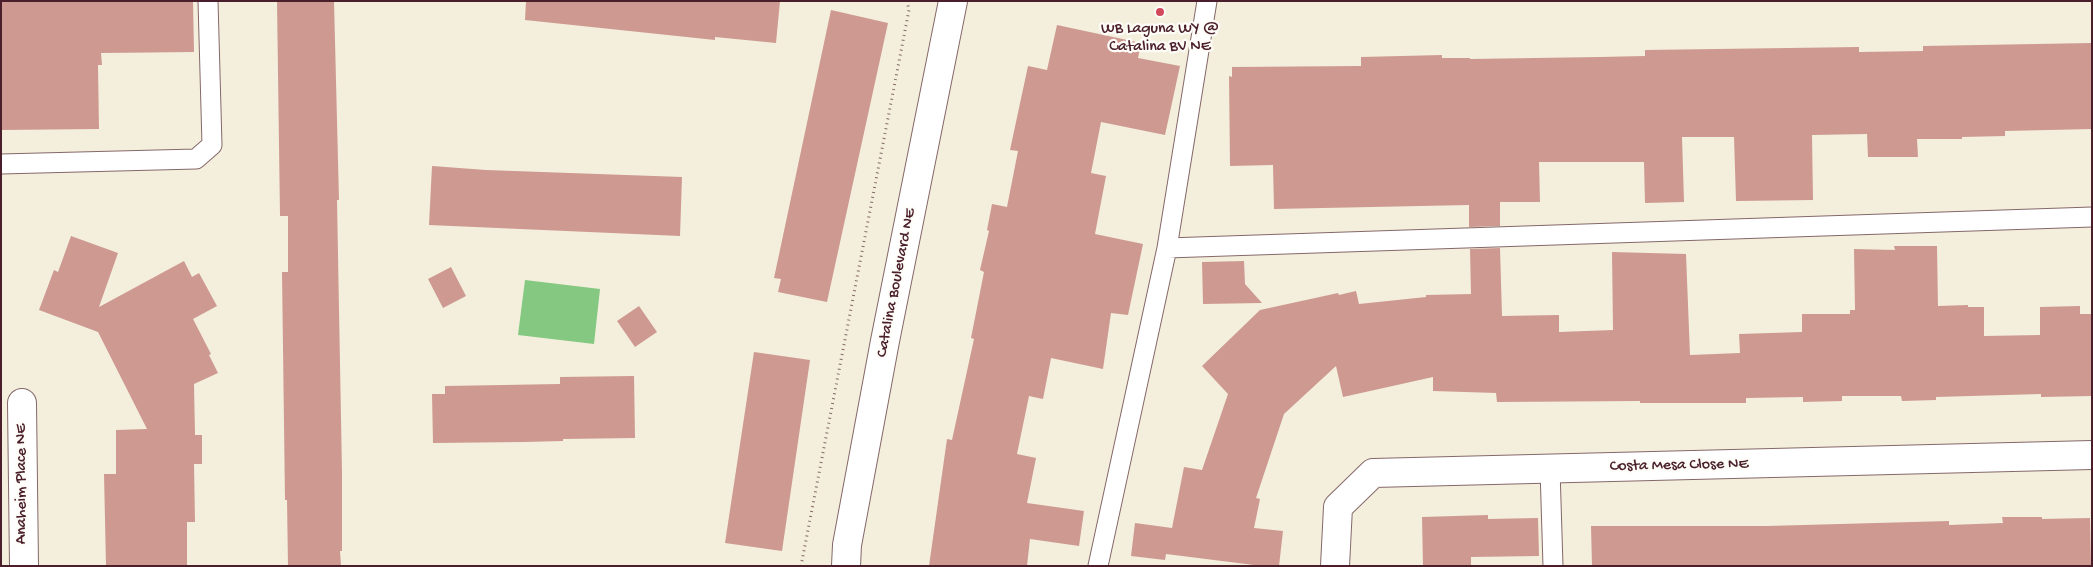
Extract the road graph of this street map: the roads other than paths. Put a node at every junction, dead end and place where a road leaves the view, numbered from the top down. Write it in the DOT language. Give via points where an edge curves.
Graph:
graph roads {
  1 [pos="208,1"];
  2 [pos="953,1"];
  3 [pos="1207,1"];
  4 [pos="1,164"];
  5 [pos="2092,216"];
  6 [pos="1167,248"];
  7 [pos="22,403"];
  8 [pos="2092,455"];
  9 [pos="1550,469"];
  10 [pos="24,566"];
  11 [pos="846,566"];
  12 [pos="1098,566"];
  13 [pos="1335,566"];
  14 [pos="1553,566"];
  1 -- 4 [label="lane" via="212,145 196,159"];
  2 -- 11 [label="street, Catalina Boulevard NE" via="885,341 847,545"];
  3 -- 6 [label="lane"];
  5 -- 6 [label="lane"];
  6 -- 12 [label="lane"];
  7 -- 10 [label="street, Anaheim Place NE"];
  8 -- 9 [label="street, Costa Mesa Close NE"];
  9 -- 13 [label="street, Costa Mesa Close NE" via="1373,473 1338,507"];
  9 -- 14 [label="lane"];
}
